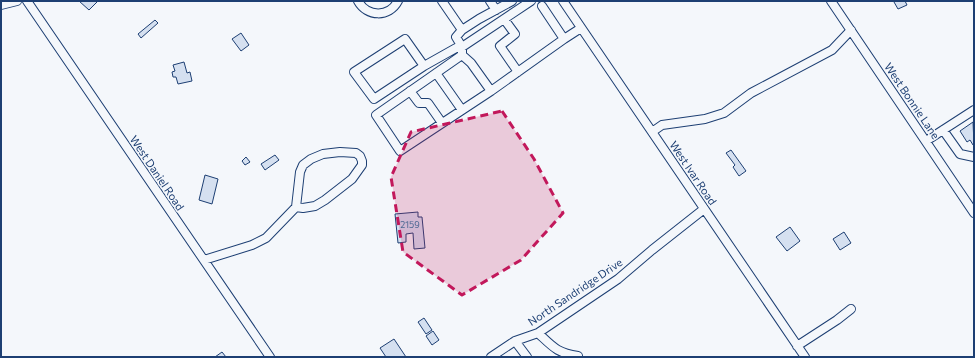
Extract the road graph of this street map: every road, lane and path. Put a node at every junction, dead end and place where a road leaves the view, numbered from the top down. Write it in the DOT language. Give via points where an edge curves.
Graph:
graph roads {
  1 [pos="17,1"];
  2 [pos="27,1"];
  3 [pos="358,1"];
  4 [pos="398,1"];
  5 [pos="442,1"];
  6 [pos="490,1"];
  7 [pos="512,1"];
  8 [pos="532,1"];
  9 [pos="563,1"];
  10 [pos="831,1"];
  11 [pos="1,4"];
  12 [pos="542,6"];
  13 [pos="496,10"];
  14 [pos="504,19"];
  15 [pos="581,28"];
  16 [pos="462,30"];
  17 [pos="851,30"];
  18 [pos="564,39"];
  19 [pos="462,51"];
  20 [pos="424,66"];
  21 [pos="518,72"];
  22 [pos="436,73"];
  23 [pos="410,91"];
  24 [pos="491,91"];
  25 [pos="462,110"];
  26 [pos="974,110"];
  27 [pos="442,123"];
  28 [pos="943,130"];
  29 [pos="652,132"];
  30 [pos="926,141"];
  31 [pos="974,157"];
  32 [pos="296,207"];
  33 [pos="704,209"];
  34 [pos="974,213"];
  35 [pos="204,260"];
  36 [pos="851,309"];
  37 [pos="538,333"];
  38 [pos="515,341"];
  39 [pos="797,346"];
  40 [pos="578,356"];
  41 [pos="270,357"];
  42 [pos="491,357"];
  43 [pos="527,357"];
  44 [pos="805,357"];
  1 -- 11 [label="street"];
  2 -- 35 [label="street, West Daniel Road"];
  3 -- 4 [label="street" via="363,8 377,14 391,10"];
  5 -- 16 [label="street"];
  6 -- 13 [label="street"];
  7 -- 13 [label="street"];
  8 -- 14 [label="street"];
  9 -- 15 [label="street, West Ivar Road"];
  10 -- 17 [label="street, West Bonnie Lane"];
  12 -- 18 [label="street"];
  13 -- 16 [label="street"];
  14 -- 19 [label="street"];
  14 -- 21 [label="street" via="515,34 500,46"];
  15 -- 18 [label="street"];
  15 -- 29 [label="street, West Ivar Road"];
  16 -- 19 [label="street" via="456,37"];
  17 -- 29 [label="street" via="832,50 751,93 724,113 705,119 662,125"];
  17 -- 30 [label="street, West Bonnie Lane"];
  18 -- 21 [label="street"];
  19 -- 20 [label="street" via="456,48"];
  19 -- 22 [label="street"];
  19 -- 24 [label="street"];
  20 -- 20 [label="street" via="405,40 354,72 374,99"];
  21 -- 24 [label="street"];
  22 -- 23 [label="street"];
  22 -- 25 [label="street"];
  23 -- 27 [label="street" via="419,103 428,103"];
  23 -- 27 [label="street" via="376,115 400,150"];
  24 -- 25 [label="street"];
  25 -- 27 [label="street"];
  26 -- 28 [label="street"];
  28 -- 30 [label="street"];
  28 -- 31 [label="street" via="960,154"];
  29 -- 33 [label="street, West Ivar Road"];
  30 -- 34 [label="street, West Bonnie Lane"];
  32 -- 32 [label="street" via="315,206 352,179 362,166 360,156 356,153 340,152 322,154 303,165"];
  32 -- 35 [label="street" via="266,238 252,246"];
  33 -- 37 [label="street, North Sandridge Drive" via="618,279"];
  33 -- 39 [label="street, West Ivar Road"];
  35 -- 41 [label="street, West Daniel Road"];
  36 -- 39 [label="street"];
  37 -- 38 [label="street, North Sandridge Drive"];
  37 -- 40 [label="street" via="557,350"];
  38 -- 42 [label="street, North Sandridge Drive"];
  38 -- 43 [label="street"];
  39 -- 44 [label="street, West Ivar Road"];
}
